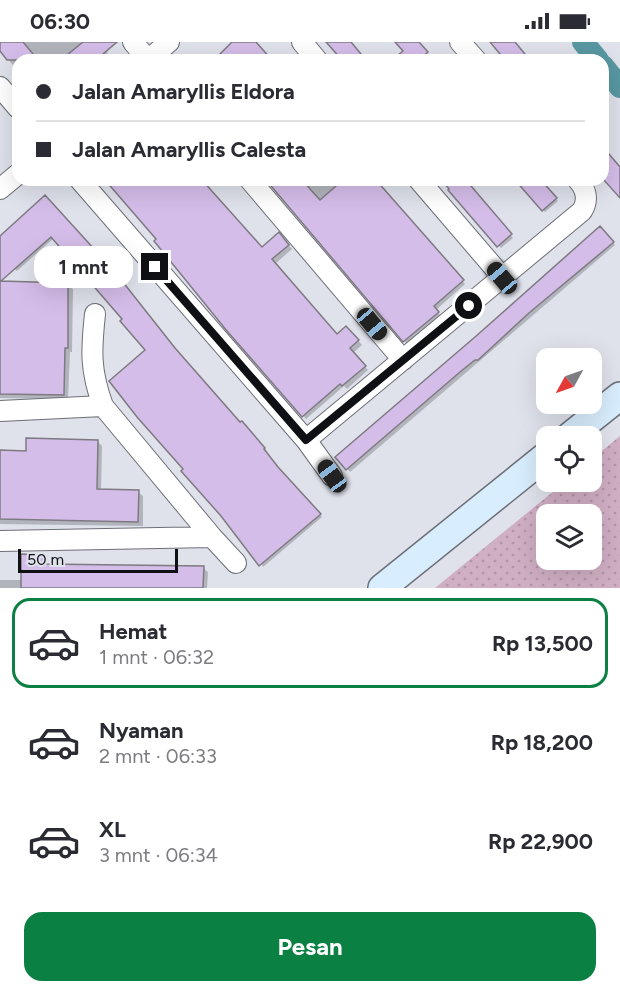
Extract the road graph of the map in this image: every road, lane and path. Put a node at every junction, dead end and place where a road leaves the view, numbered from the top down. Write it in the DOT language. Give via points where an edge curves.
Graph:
graph roads {
  1 [pos="133,42"];
  2 [pos="169,42"];
  3 [pos="302,42"];
  4 [pos="460,42"];
  5 [pos="143,54"];
  6 [pos="155,54"];
  7 [pos="312,54"];
  8 [pos="471,54"];
  9 [pos="0,87"];
  10 [pos="12,101"];
  11 [pos="12,179"];
  12 [pos="85,186"];
  13 [pos="255,186"];
  14 [pos="424,186"];
  15 [pos="582,186"];
  16 [pos="0,189"];
  17 [pos="502,278"];
  18 [pos="96,314"];
  19 [pos="403,360"];
  20 [pos="620,396"];
  21 [pos="103,406"];
  22 [pos="0,411"];
  23 [pos="582,426"];
  24 [pos="306,440"];
  25 [pos="536,464"];
  26 [pos="332,476"];
  27 [pos="212,537"];
  28 [pos="0,541"];
  29 [pos="236,563"];
  30 [pos="382,588"];
  1 -- 5 [label="street"];
  2 -- 6 [label="street"];
  3 -- 7 [label="street"];
  4 -- 8 [label="street"];
  9 -- 10 [label="street"];
  11 -- 16 [label="street"];
  12 -- 24 [label="street"];
  13 -- 19 [label="street"];
  14 -- 17 [label="street"];
  15 -- 17 [label="street" via="586,205 582,211"];
  17 -- 19 [label="street"];
  18 -- 21 [label="street" via="93,378"];
  19 -- 24 [label="street"];
  20 -- 23 [label="main road"];
  21 -- 22 [label="street"];
  21 -- 27 [label="street"];
  24 -- 26 [label="street"];
  25 -- 30 [label="main road"];
  27 -- 28 [label="street"];
  27 -- 29 [label="street"];
}
